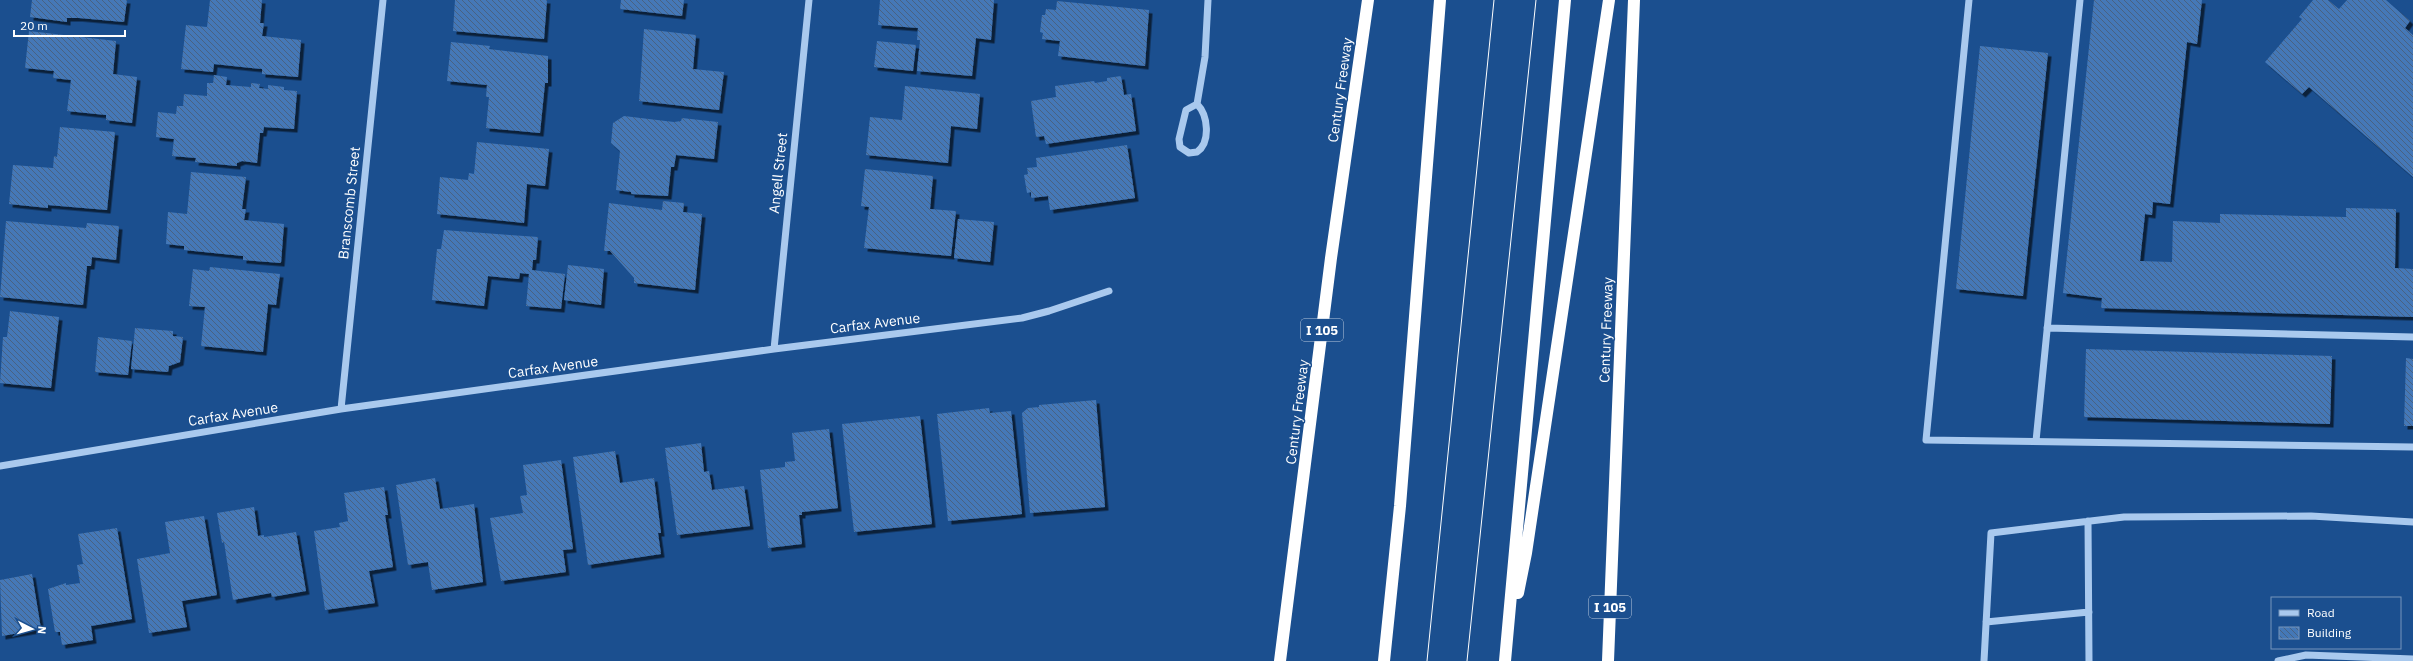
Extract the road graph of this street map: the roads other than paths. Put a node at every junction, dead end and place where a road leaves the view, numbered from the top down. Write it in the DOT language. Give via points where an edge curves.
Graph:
graph roads {
  1 [pos="382,0"];
  2 [pos="809,0"];
  3 [pos="1208,0"];
  4 [pos="1368,0"];
  5 [pos="1440,0"];
  6 [pos="1565,0"];
  7 [pos="1609,0"];
  8 [pos="1634,0"];
  9 [pos="1969,0"];
  10 [pos="2080,0"];
  11 [pos="1197,104"];
  12 [pos="1109,291"];
  13 [pos="2047,328"];
  14 [pos="2413,337"];
  15 [pos="774,349"];
  16 [pos="341,409"];
  17 [pos="2036,442"];
  18 [pos="2413,447"];
  19 [pos="0,466"];
  20 [pos="2088,521"];
  21 [pos="2413,522"];
  22 [pos="2088,612"];
  23 [pos="1986,622"];
  24 [pos="1506,655"];
  25 [pos="2413,658"];
  26 [pos="1280,661"];
  27 [pos="1384,661"];
  28 [pos="1608,661"];
  29 [pos="1984,661"];
  30 [pos="2089,661"];
  31 [pos="2278,661"];
  1 -- 16 [label="street, Branscomb Street"];
  2 -- 15 [label="street, Angell Street"];
  3 -- 11 [label="street" via="1206,57"];
  4 -- 26 [label="highway, Century Freeway / I 105" via="1331,258"];
  5 -- 27 [label="highway" via="1400,506"];
  6 -- 24 [label="highway"];
  7 -- 24 [label="highway" via="1526,553"];
  8 -- 28 [label="highway, Century Freeway / I 105"];
  9 -- 17 [label="street" via="1926,440"];
  10 -- 13 [label="street"];
  11 -- 11 [label="street" via="1186,110 1179,139 1180,148 1189,152 1197,152 1203,143 1207,120"];
  12 -- 15 [label="street, Carfax Avenue" via="1022,318"];
  13 -- 14 [label="street"];
  13 -- 17 [label="street"];
  15 -- 16 [label="street, Carfax Avenue"];
  16 -- 19 [label="street, Carfax Avenue"];
  17 -- 18 [label="street"];
  20 -- 21 [label="street" via="2124,517 2311,516"];
  20 -- 22 [label="street"];
  20 -- 23 [label="street" via="1991,533"];
  22 -- 23 [label="street"];
  22 -- 30 [label="street"];
  23 -- 29 [label="street"];
  25 -- 31 [label="street" via="2306,655"];
}
